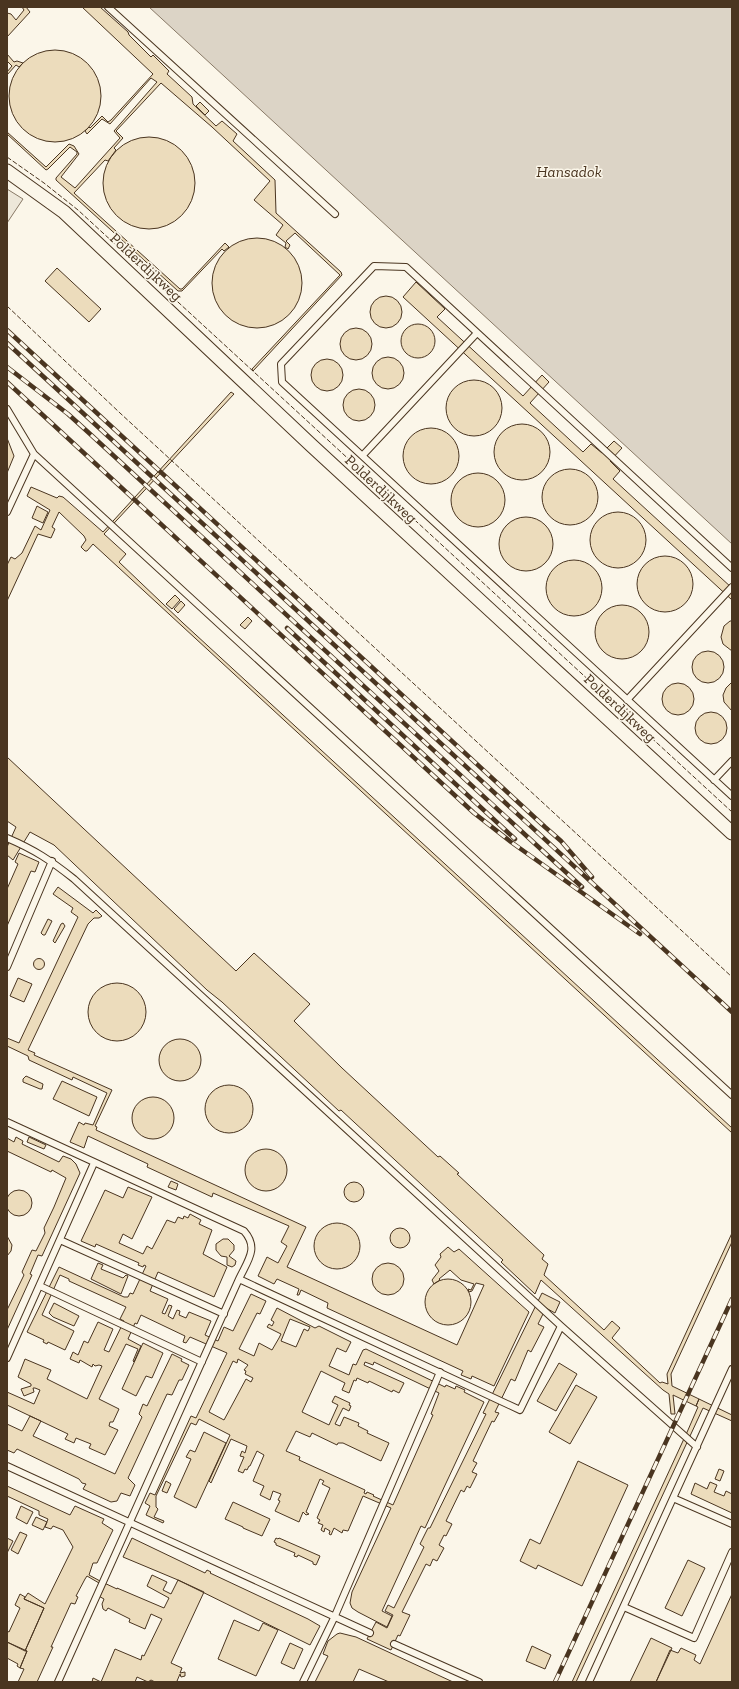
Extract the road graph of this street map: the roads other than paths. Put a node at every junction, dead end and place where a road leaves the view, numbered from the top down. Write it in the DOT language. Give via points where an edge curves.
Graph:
graph roads {
  1 [pos="108,7"];
  2 [pos="7,171"];
  3 [pos="335,214"];
  4 [pos="476,333"];
  5 [pos="7,409"];
  6 [pos="34,454"];
  7 [pos="363,455"];
  8 [pos="7,512"];
  9 [pos="732,568"];
  10 [pos="732,587"];
  11 [pos="628,700"];
  12 [pos="732,761"];
  13 [pos="714,780"];
  14 [pos="732,796"];
  15 [pos="732,834"];
  16 [pos="7,838"];
  17 [pos="52,861"];
  18 [pos="7,967"];
  19 [pos="732,1095"];
  20 [pos="7,1122"];
  21 [pos="94,1163"];
  22 [pos="60,1240"];
  23 [pos="239,1279"];
  24 [pos="40,1286"];
  25 [pos="224,1314"];
  26 [pos="561,1326"];
  27 [pos="7,1358"];
  28 [pos="202,1362"];
  29 [pos="732,1369"];
  30 [pos="440,1372"];
  31 [pos="697,1447"];
  32 [pos="7,1466"];
  33 [pos="673,1498"];
  34 [pos="129,1522"];
  35 [pos="732,1524"];
  36 [pos="732,1552"];
  37 [pos="624,1606"];
  38 [pos="334,1618"];
  39 [pos="370,1633"];
  40 [pos="394,1644"];
  41 [pos="58,1682"];
  42 [pos="303,1682"];
  43 [pos="479,1682"];
  44 [pos="589,1682"];
  1 -- 3 [label="lane"];
  2 -- 15 [label="street, Polderdijkweg" via="64,212 310,445"];
  4 -- 7 [label="lane"];
  4 -- 7 [label="lane" via="406,266 374,266 281,364 282,382"];
  4 -- 9 [label="lane"];
  5 -- 6 [label="lane"];
  6 -- 8 [label="lane"];
  6 -- 19 [label="lane"];
  7 -- 11 [label="lane"];
  10 -- 11 [label="lane"];
  11 -- 13 [label="lane"];
  12 -- 13 [label="lane"];
  13 -- 14 [label="lane"];
  16 -- 17 [label="lane"];
  17 -- 18 [label="lane"];
  17 -- 26 [label="lane"];
  20 -- 21 [label="lane"];
  21 -- 22 [label="lane"];
  21 -- 23 [label="lane" via="244,1231 250,1237 252,1245"];
  22 -- 24 [label="lane"];
  22 -- 25 [label="lane"];
  23 -- 25 [label="lane"];
  23 -- 30 [label="lane"];
  24 -- 27 [label="lane"];
  24 -- 28 [label="lane"];
  25 -- 28 [label="lane"];
  26 -- 30 [label="lane" via="520,1410"];
  26 -- 31 [label="lane"];
  28 -- 34 [label="lane"];
  29 -- 31 [label="lane"];
  30 -- 38 [label="lane"];
  31 -- 33 [label="lane"];
  32 -- 34 [label="lane"];
  33 -- 35 [label="lane"];
  33 -- 37 [label="lane"];
  34 -- 38 [label="lane"];
  34 -- 41 [label="lane"];
  36 -- 37 [label="lane" via="694,1638"];
  37 -- 44 [label="lane"];
  38 -- 39 [label="lane"];
  38 -- 42 [label="lane"];
  40 -- 43 [label="lane"];
}
